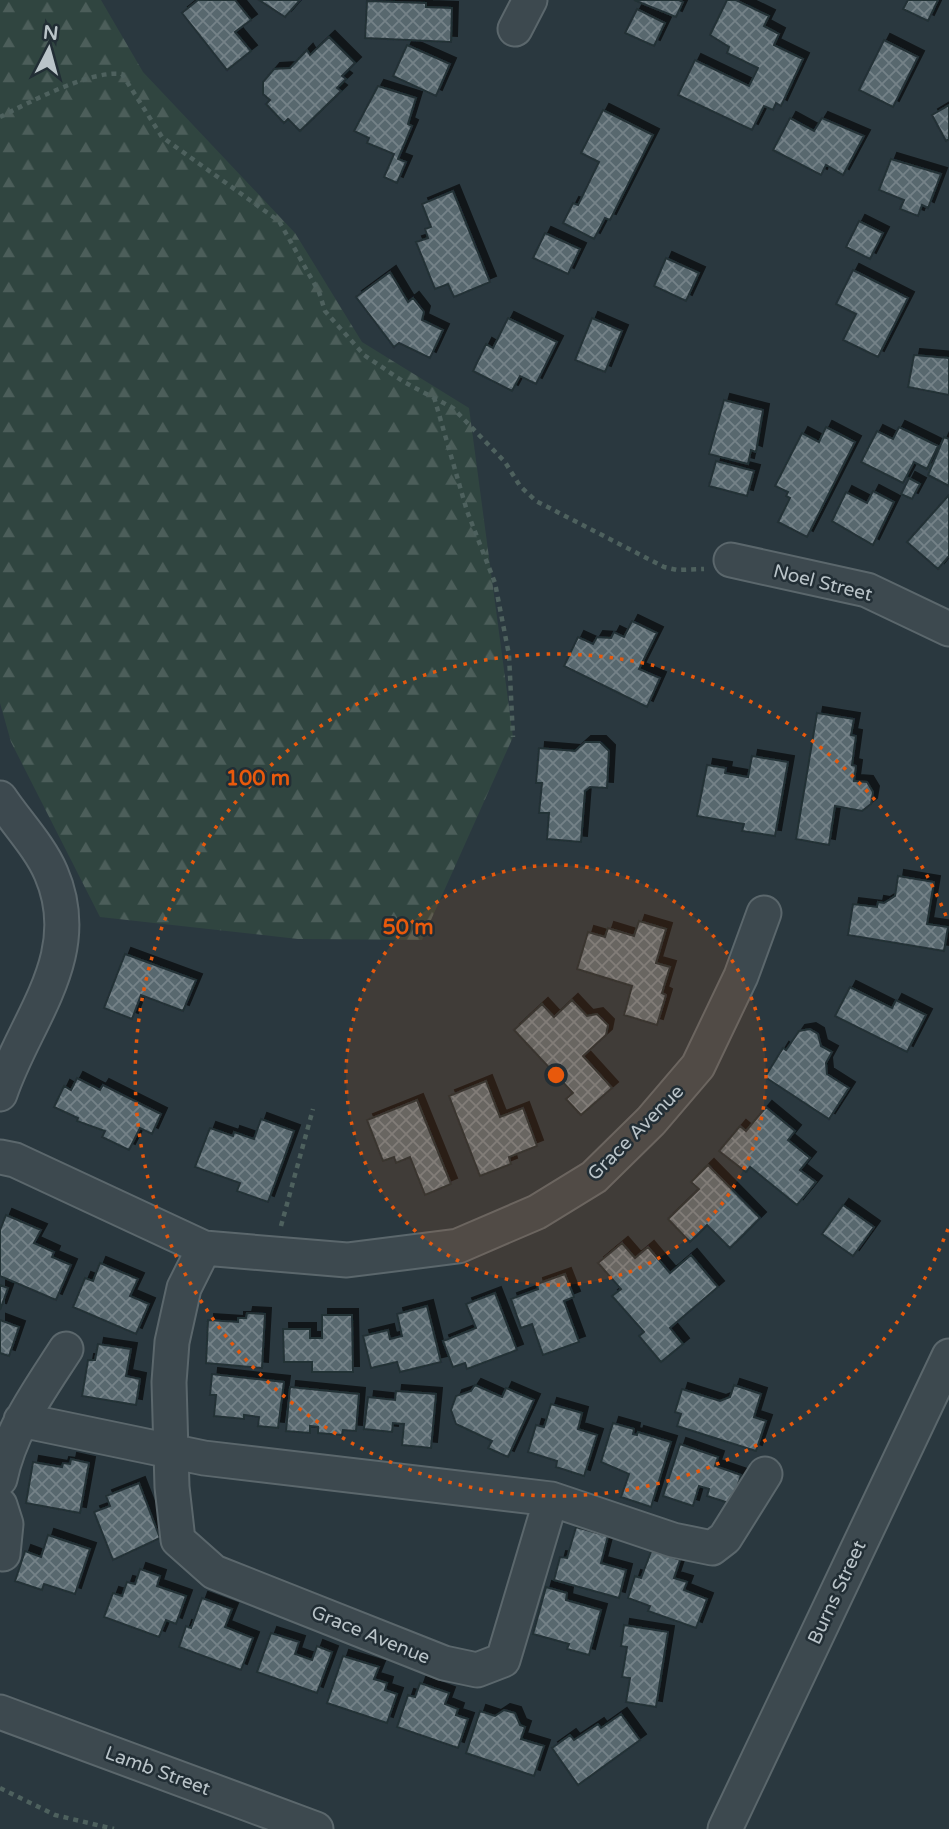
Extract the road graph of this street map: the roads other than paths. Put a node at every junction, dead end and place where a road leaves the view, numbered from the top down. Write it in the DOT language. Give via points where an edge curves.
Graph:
graph roads {
  1 [pos="530,0"];
  2 [pos="515,29"];
  3 [pos="731,561"];
  4 [pos="949,629"];
  5 [pos="0,798"];
  6 [pos="764,913"];
  7 [pos="0,1094"];
  8 [pos="0,1157"];
  9 [pos="204,1248"];
  10 [pos="66,1349"];
  11 [pos="949,1356"];
  12 [pos="21,1420"];
  13 [pos="171,1449"];
  14 [pos="765,1474"];
  15 [pos="0,1479"];
  16 [pos="551,1499"];
  17 [pos="0,1505"];
  18 [pos="3,1554"];
  19 [pos="0,1712"];
  20 [pos="317,1829"];
  21 [pos="725,1829"];
  1 -- 2 [label="street"];
  3 -- 4 [label="street, Noel Street" via="867,590"];
  5 -- 7 [label="street" via="51,873 63,940 57,971 13,1056"];
  6 -- 9 [label="street, Grace Avenue" via="741,976 698,1066 594,1177 537,1212 458,1246 347,1260"];
  8 -- 9 [label="street, Grace Avenue"];
  9 -- 13 [label="street, Grace Avenue" via="184,1288 172,1342"];
  10 -- 12 [label="street"];
  11 -- 21 [label="street, Burns Street"];
  12 -- 13 [label="street"];
  12 -- 15 [label="street" via="5,1453"];
  13 -- 16 [label="street" via="204,1458"];
  13 -- 16 [label="street, Grace Avenue" via="178,1540 214,1572 443,1663 477,1670 503,1660"];
  14 -- 16 [label="street" via="725,1538 712,1548 673,1540"];
  17 -- 18 [label="street" via="6,1524"];
  19 -- 20 [label="street, Lamb Street"];
}
